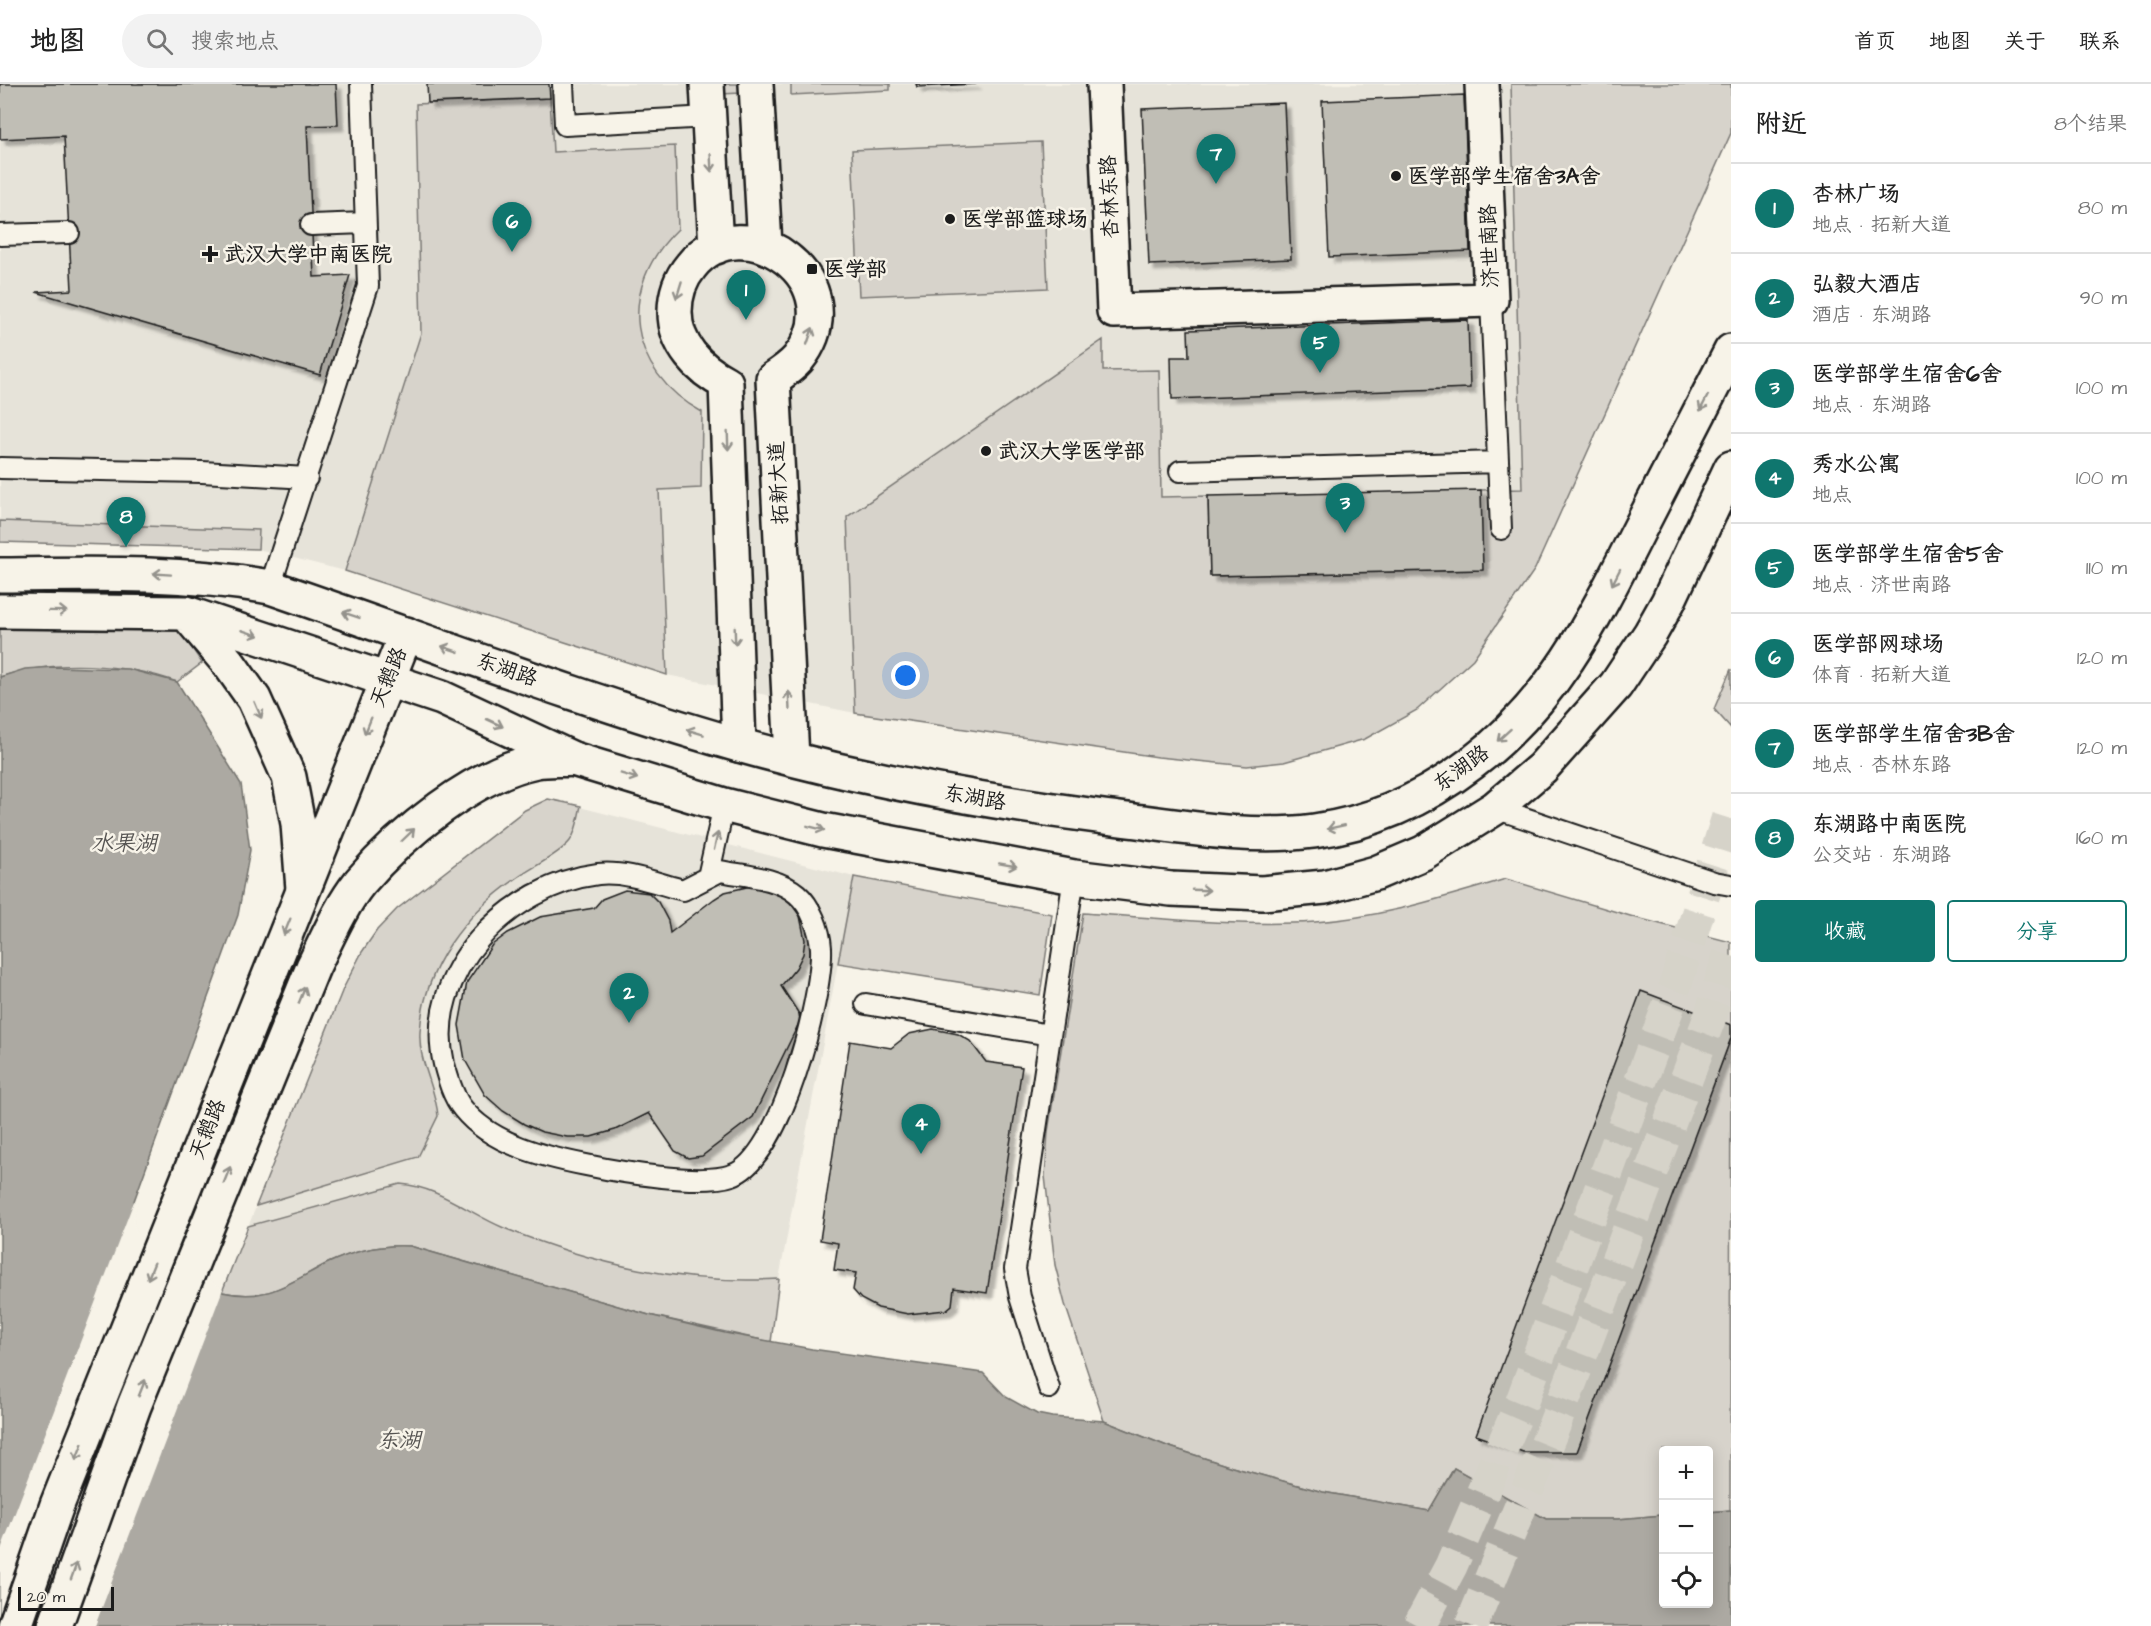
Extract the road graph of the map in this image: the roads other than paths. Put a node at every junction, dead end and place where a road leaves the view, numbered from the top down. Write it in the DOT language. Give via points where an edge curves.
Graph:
graph roads {
  1 [pos="361,84"];
  2 [pos="563,84"];
  3 [pos="707,84"];
  4 [pos="756,84"];
  5 [pos="1104,84"];
  6 [pos="1482,84"];
  7 [pos="709,117"];
  8 [pos="365,223"];
  9 [pos="311,225"];
  10 [pos="69,233"];
  11 [pos="0,235"];
  12 [pos="765,246"];
  13 [pos="716,247"];
  14 [pos="1491,300"];
  15 [pos="1731,351"];
  16 [pos="1498,462"];
  17 [pos="0,468"];
  18 [pos="1731,468"];
  19 [pos="1180,471"];
  20 [pos="307,478"];
  21 [pos="1500,529"];
  22 [pos="0,575"];
  23 [pos="270,587"];
  24 [pos="0,611"];
  25 [pos="186,613"];
  26 [pos="406,634"];
  27 [pos="387,679"];
  28 [pos="739,745"];
  29 [pos="792,758"];
  30 [pos="573,759"];
  31 [pos="724,805"];
  32 [pos="1496,808"];
  33 [pos="708,877"];
  34 [pos="1074,877"];
  35 [pos="1731,885"];
  36 [pos="303,889"];
  37 [pos="866,1004"];
  38 [pos="1050,1035"];
  39 [pos="1049,1388"];
  40 [pos="15,1626"];
  41 [pos="55,1626"];
  1 -- 8 [label="lane"];
  2 -- 7 [label="lane" via="565,124"];
  3 -- 7 [label="main road"];
  4 -- 12 [label="main road"];
  5 -- 14 [label="main road, 杏林东路" via="1114,311"];
  6 -- 14 [label="main road, 济世南路"];
  7 -- 13 [label="main road, one-way"];
  8 -- 9 [label="lane"];
  8 -- 20 [label="lane" via="368,286"];
  10 -- 11 [label="lane"];
  12 -- 13 [label="main road, 拓新大道" via="750,243"];
  29 -- 12 [label="main road, 拓新大道, one-way" via="773,379 796,361 810,340 814,304 800,270 780,252"];
  13 -- 28 [label="main road, 拓新大道, one-way" via="693,263 681,280 675,322 688,353 726,383"];
  14 -- 16 [label="lane"];
  15 -- 29 [label="main road, 东湖路, one-way" via="1609,590 1554,682 1509,732 1474,761 1402,807 1365,821 1316,831 1275,835 1231,833 960,795"];
  16 -- 19 [label="lane"];
  16 -- 21 [label="lane"];
  17 -- 20 [label="lane"];
  18 -- 32 [label="main road" via="1668,602 1616,685 1542,768"];
  20 -- 23 [label="lane"];
  23 -- 22 [label="main road, 东湖路, one-way" via="221,578 149,573"];
  26 -- 23 [label="main road, 东湖路, one-way"];
  24 -- 25 [label="main road, one-way"];
  25 -- 27 [label="main road, one-way"];
  25 -- 36 [label="main road, one-way" via="254,699 289,777 298,824"];
  26 -- 27 [label="main road, 天鹅路"];
  28 -- 26 [label="main road, 东湖路, one-way" via="632,713"];
  27 -- 30 [label="main road, one-way" via="442,698"];
  27 -- 36 [label="main road, 天鹅路, one-way"];
  28 -- 29 [label="main road, 东湖路"];
  30 -- 31 [label="main road, one-way"];
  41 -- 30 [label="main road, 天鹅路, one-way" via="134,1406 313,967 336,920 359,884 421,822 457,796 535,761"];
  33 -- 31 [label="lane, one-way"];
  31 -- 34 [label="main road, one-way" via="823,830"];
  34 -- 32 [label="main road, one-way" via="1171,889 1262,893 1325,887 1376,873 1423,853"];
  32 -- 35 [label="lane"];
  33 -- 33 [label="lane" via="720,871 789,888 810,909 821,946 818,995 805,1047 772,1129 747,1165 734,1175 718,1178 640,1174 585,1165 517,1146 463,1109 447,1077 442,1054 443,1012 457,970 490,927 534,896 579,877 600,873 624,875 683,890"];
  34 -- 38 [label="lane"];
  36 -- 40 [label="main road, 天鹅路, one-way" via="57,1505"];
  37 -- 38 [label="lane"];
  38 -- 39 [label="lane" via="1015,1269"];
}
